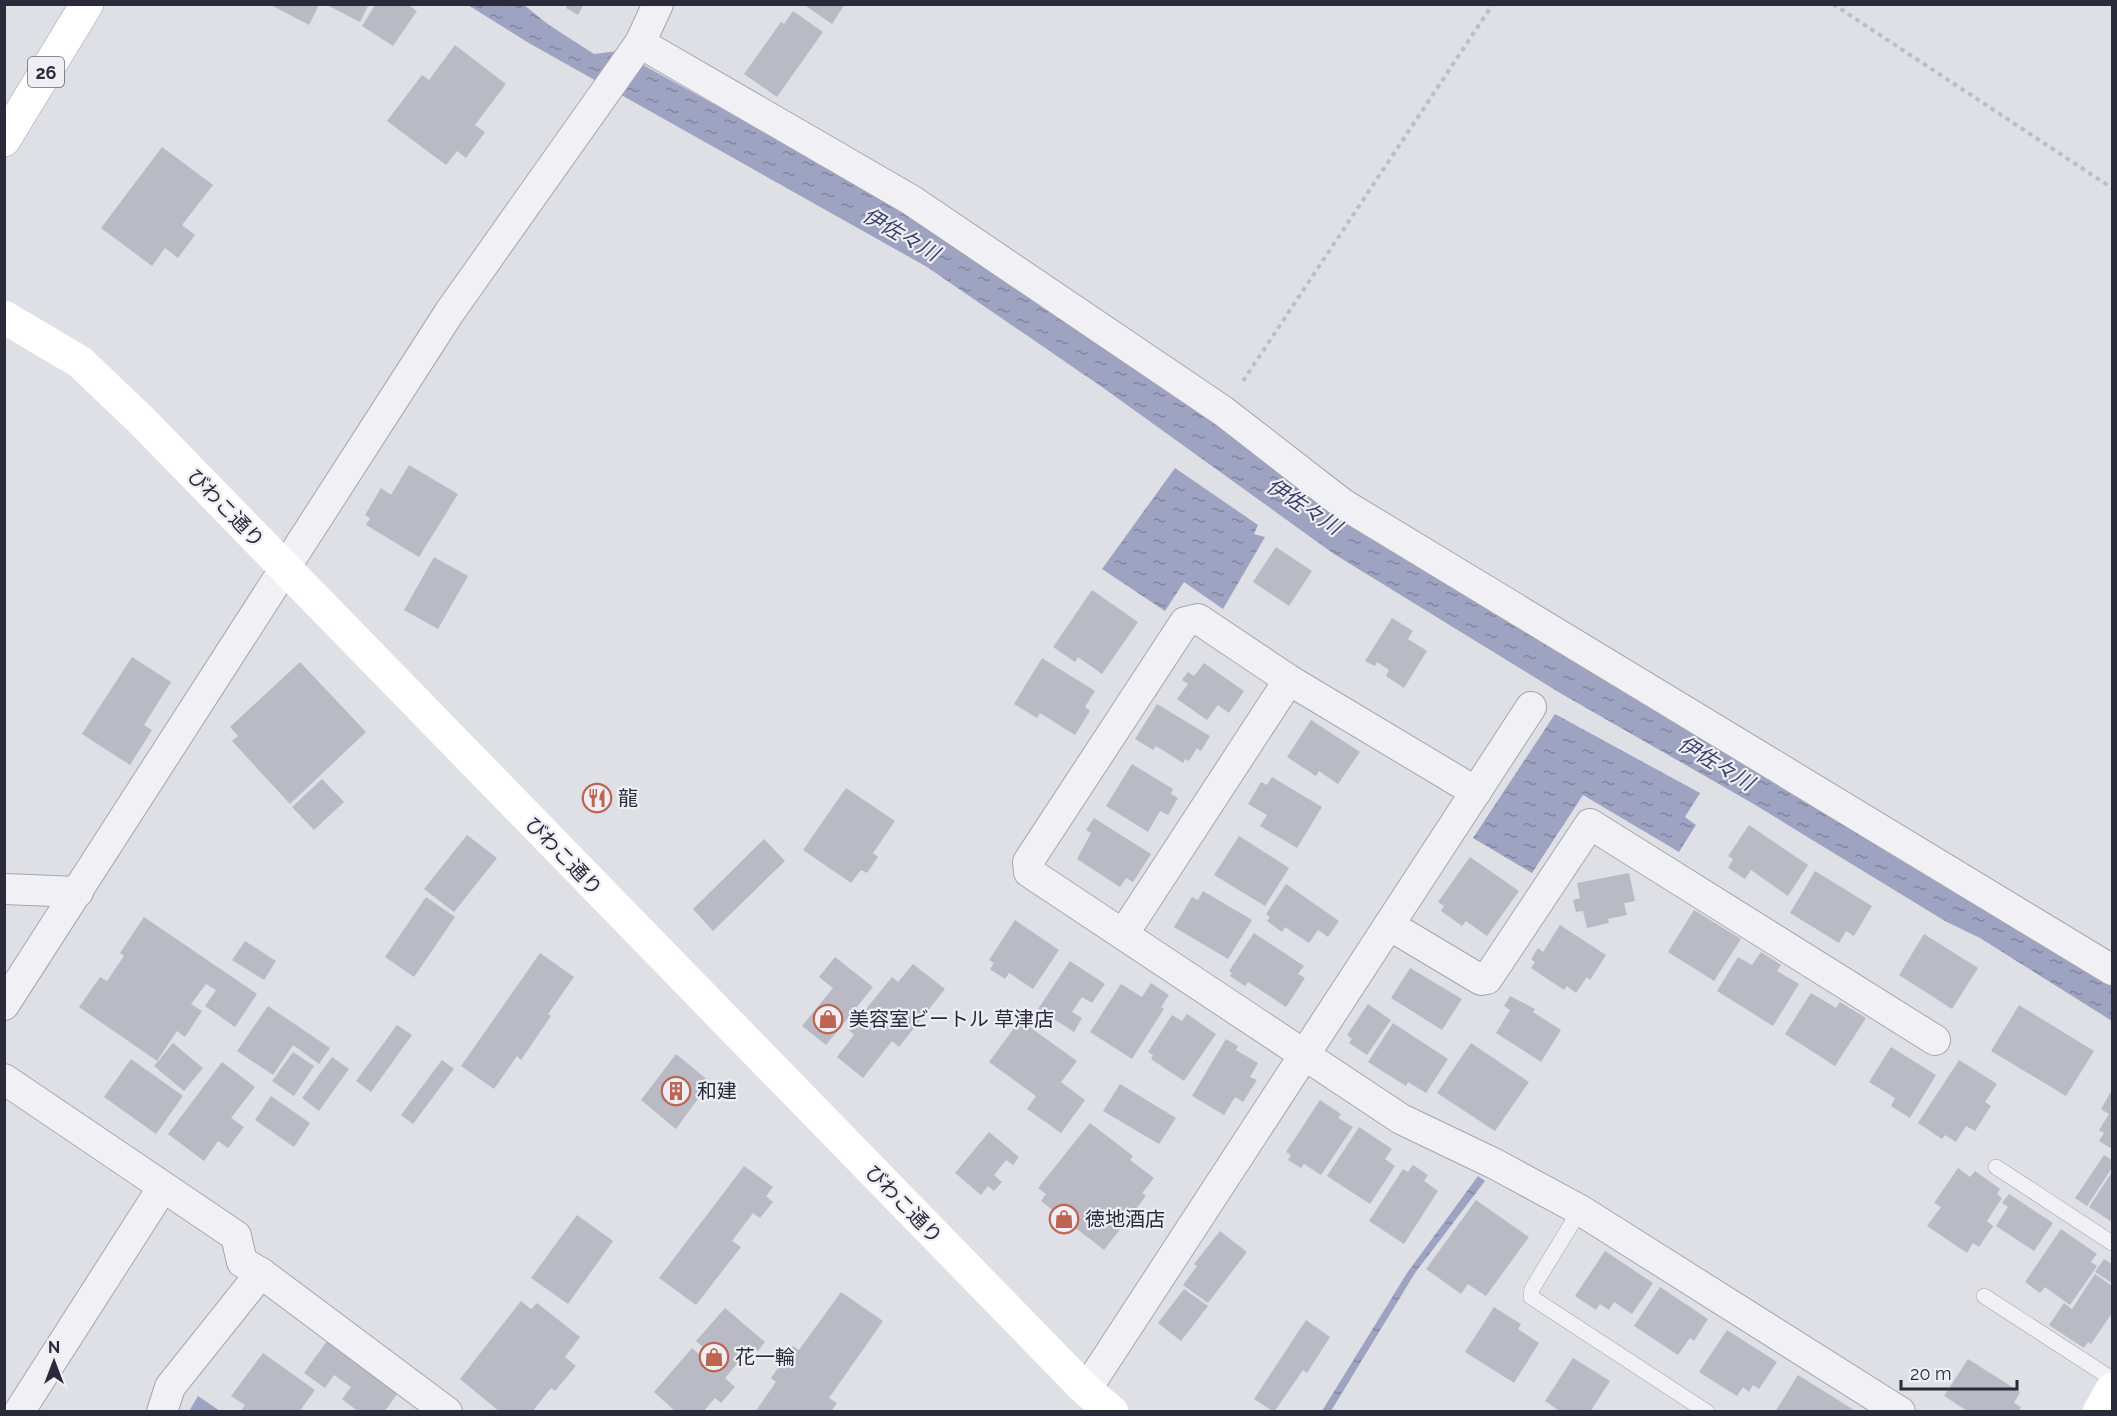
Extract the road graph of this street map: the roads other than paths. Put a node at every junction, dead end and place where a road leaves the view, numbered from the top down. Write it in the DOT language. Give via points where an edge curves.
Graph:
graph roads {
  1 [pos="87,4"];
  2 [pos="658,4"];
  3 [pos="637,48"];
  4 [pos="4,140"];
  5 [pos="4,317"];
  6 [pos="285,569"];
  7 [pos="1289,681"];
  8 [pos="1531,707"];
  9 [pos="1476,792"];
  10 [pos="4,889"];
  11 [pos="78,892"];
  12 [pos="1389,925"];
  13 [pos="1124,933"];
  14 [pos="2112,970"];
  15 [pos="4,1005"];
  16 [pos="1935,1040"];
  17 [pos="1305,1053"];
  18 [pos="4,1078"];
  19 [pos="1996,1167"];
  20 [pos="163,1187"];
  21 [pos="1580,1210"];
  22 [pos="2112,1244"];
  23 [pos="261,1273"];
  24 [pos="1984,1296"];
  25 [pos="2112,1379"];
  26 [pos="2112,1389"];
  27 [pos="1086,1390"];
  28 [pos="19,1412"];
  29 [pos="162,1412"];
  30 [pos="447,1412"];
  31 [pos="1112,1412"];
  32 [pos="1707,1412"];
  33 [pos="1900,1412"];
  34 [pos="2099,1412"];
  1 -- 4 [label="street, 26"];
  2 -- 3 [label="street"];
  3 -- 6 [label="street" via="449,313"];
  3 -- 14 [label="street" via="911,200 1223,411 1343,504"];
  5 -- 6 [label="street, びわこ通り" via="80,362"];
  6 -- 11 [label="street"];
  6 -- 27 [label="street, びわこ通り"];
  7 -- 9 [label="street"];
  7 -- 13 [label="street"];
  7 -- 13 [label="street" via="1198,619 1185,622 1028,862 1029,872"];
  8 -- 9 [label="street"];
  9 -- 12 [label="street"];
  10 -- 11 [label="street"];
  11 -- 15 [label="street"];
  12 -- 16 [label="street" via="1481,980 1488,979 1590,824"];
  12 -- 17 [label="street"];
  13 -- 17 [label="street"];
  17 -- 21 [label="street" via="1401,1119"];
  17 -- 27 [label="street"];
  18 -- 20 [label="street"];
  19 -- 22 [label="lane"];
  20 -- 23 [label="street" via="236,1236 242,1262"];
  20 -- 28 [label="street"];
  21 -- 32 [label="lane" via="1532,1289 1531,1297"];
  21 -- 33 [label="street"];
  23 -- 29 [label="street" via="170,1387"];
  23 -- 30 [label="street"];
  24 -- 25 [label="lane"];
  26 -- 34 [label="street"];
  27 -- 31 [label="street, びわこ通り"];
}
